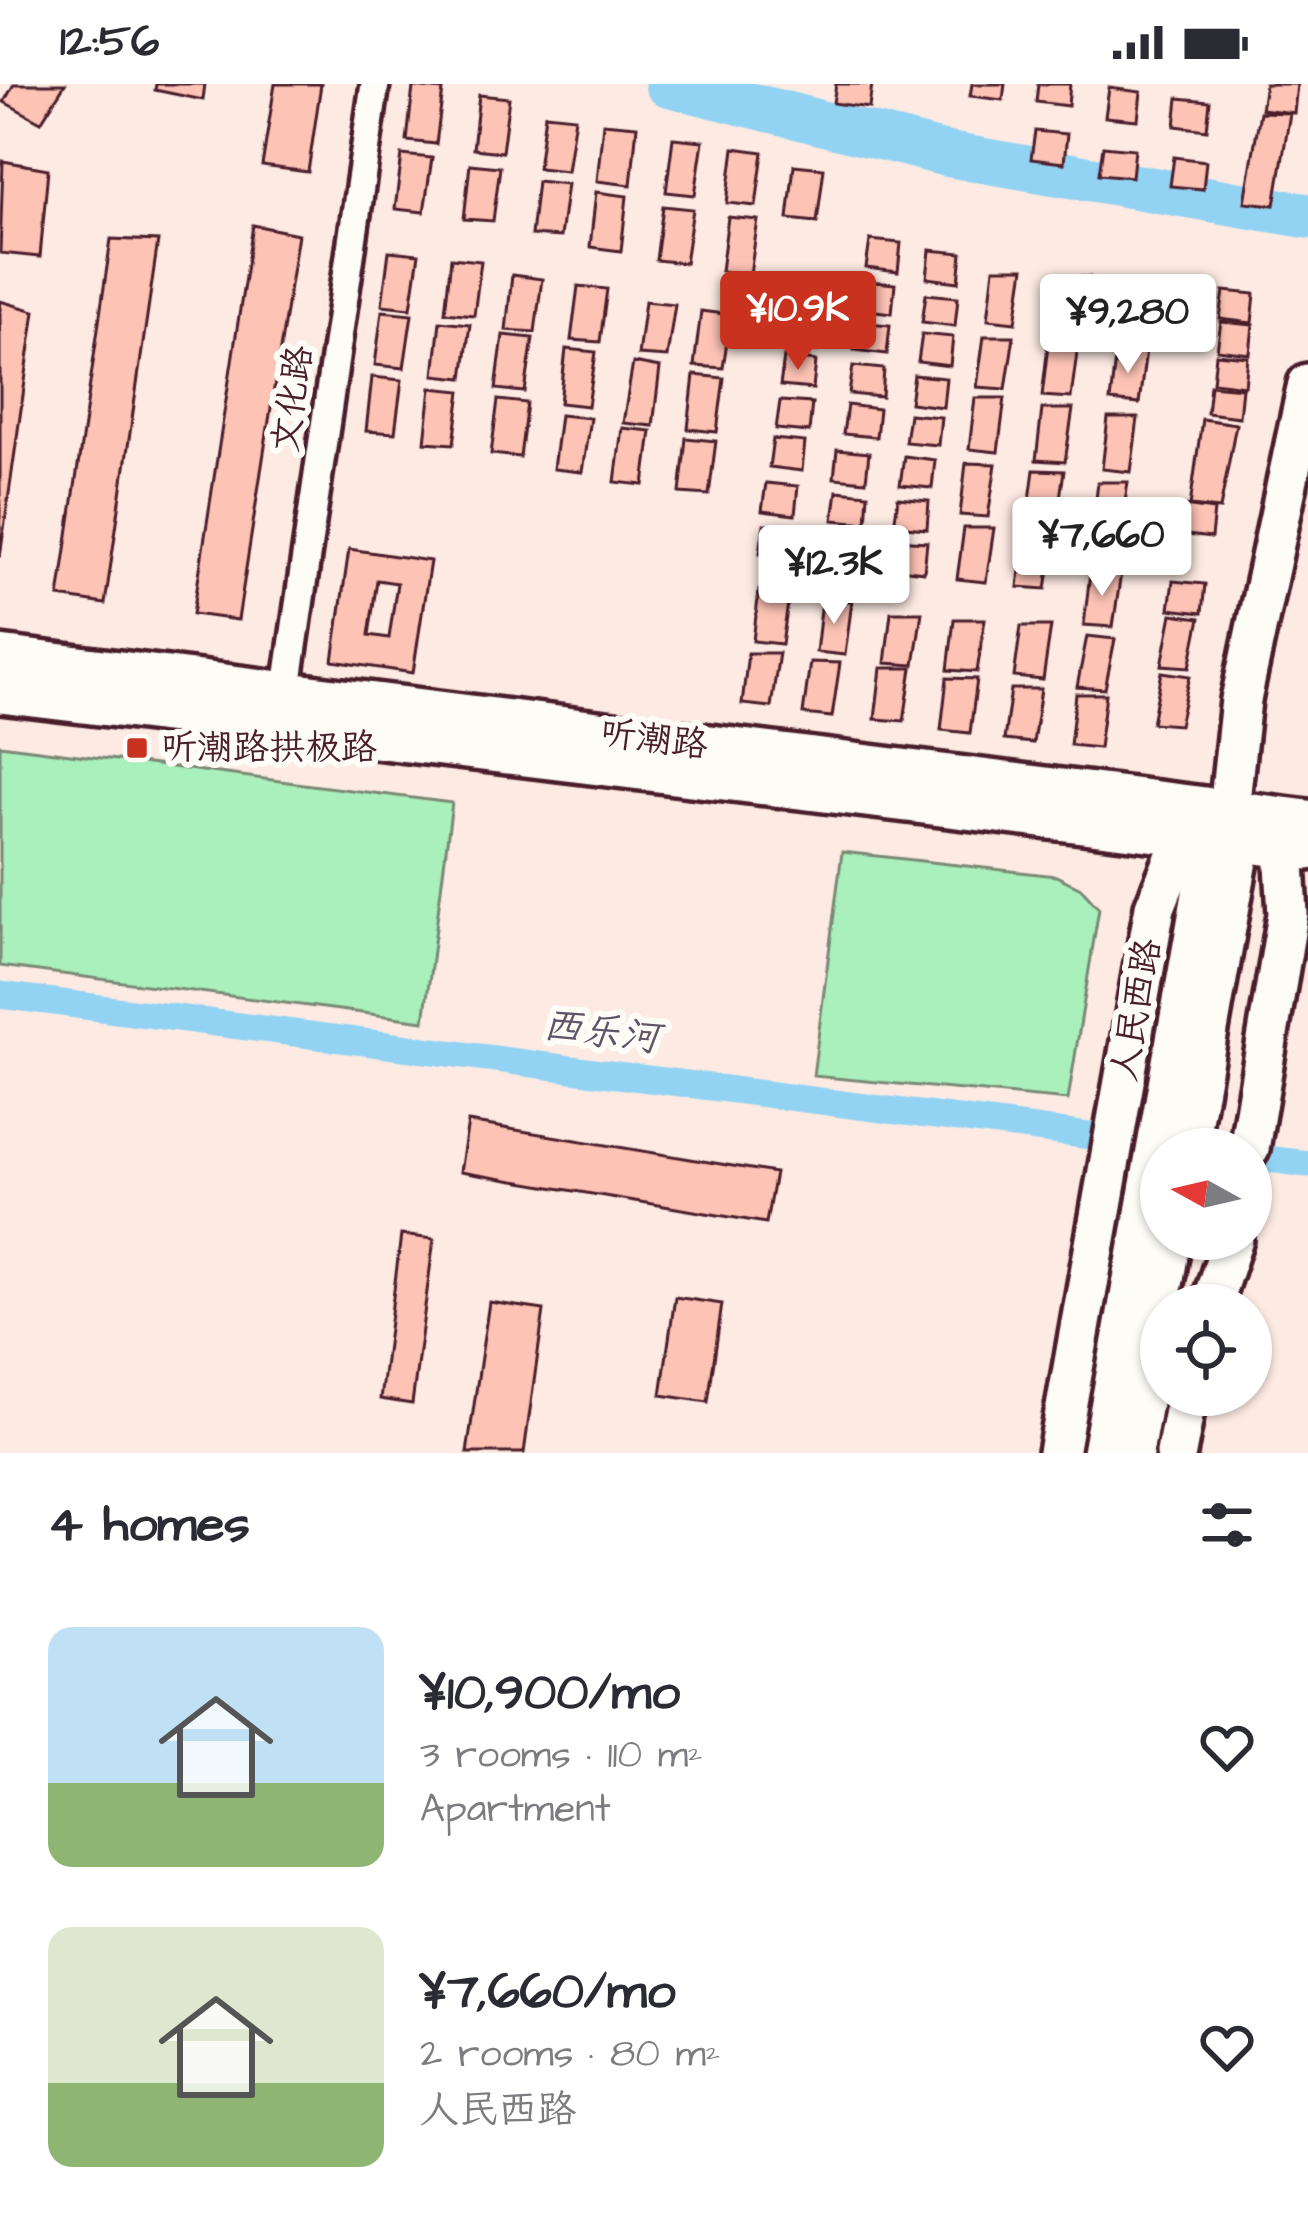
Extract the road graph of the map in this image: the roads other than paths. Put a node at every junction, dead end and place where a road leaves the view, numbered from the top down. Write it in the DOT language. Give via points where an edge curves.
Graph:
graph roads {
  1 [pos="375,84"];
  2 [pos="1308,384"];
  3 [pos="0,656"];
  4 [pos="0,693"];
  5 [pos="284,708"];
  6 [pos="1216,832"];
  7 [pos="1300,839"];
  8 [pos="1182,1089"];
  9 [pos="1185,1128"];
  10 [pos="1253,1128"];
  11 [pos="1167,1260"];
  12 [pos="1183,1416"];
  13 [pos="1058,1453"];
  14 [pos="1102,1453"];
  15 [pos="1133,1453"];
  16 [pos="1176,1453"];
  1 -- 5 [label="street, 文化路"];
  2 -- 6 [label="main road, 人民西路"];
  3 -- 5 [label="main road, 听潮路"];
  4 -- 5 [label="main road, 听潮路"];
  5 -- 6 [label="main road, 听潮路"];
  6 -- 7 [label="main road, 听潮路"];
  6 -- 8 [label="main road, 人民西路"];
  6 -- 13 [label="main road, 人民西路" via="1155,907"];
  7 -- 10 [label="main road"];
  8 -- 9 [label="main road, 人民西路"];
  8 -- 14 [label="main road, 人民西路" via="1147,1201"];
  11 -- 15 [label="main road"];
  12 -- 16 [label="main road"];
}
